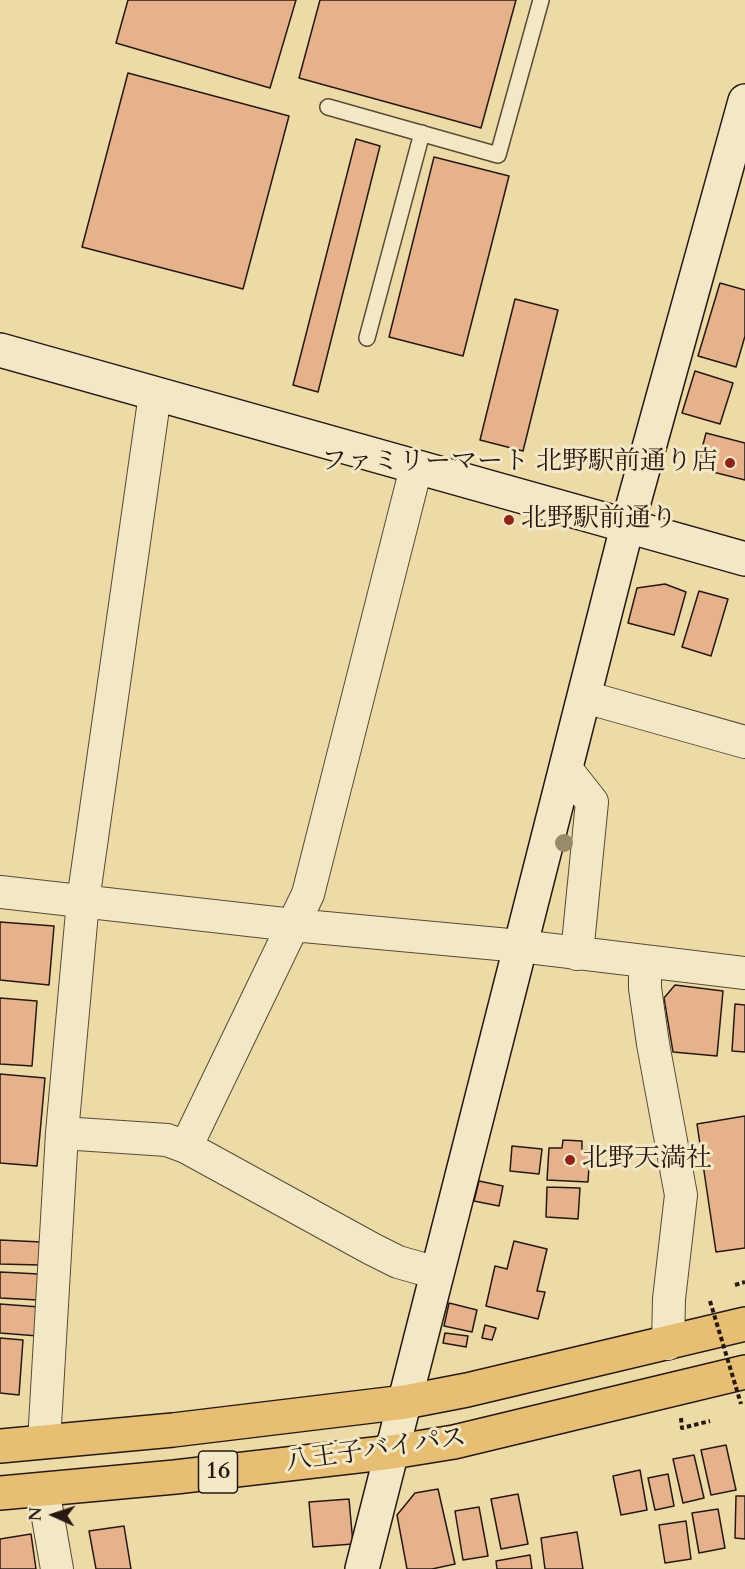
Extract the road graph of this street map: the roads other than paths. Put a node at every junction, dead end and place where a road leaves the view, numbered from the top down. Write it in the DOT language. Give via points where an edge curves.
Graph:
graph roads {
  1 [pos="541,0"];
  2 [pos="745,101"];
  3 [pos="328,107"];
  4 [pos="422,133"];
  5 [pos="367,338"];
  6 [pos="0,350"];
  7 [pos="156,394"];
  8 [pos="416,468"];
  9 [pos="627,527"];
  10 [pos="745,559"];
  11 [pos="585,697"];
  12 [pos="745,742"];
  13 [pos="566,769"];
  14 [pos="0,891"];
  15 [pos="83,901"];
  16 [pos="294,925"];
  17 [pos="520,946"];
  18 [pos="577,954"];
  19 [pos="645,961"];
  20 [pos="745,973"];
  21 [pos="62,1133"];
  22 [pos="186,1147"];
  23 [pos="437,1273"];
  24 [pos="745,1324"];
  25 [pos="668,1344"];
  26 [pos="745,1372"];
  27 [pos="405,1402"];
  28 [pos="44,1442"];
  29 [pos="0,1446"];
  30 [pos="392,1452"];
  31 [pos="44,1489"];
  32 [pos="0,1493"];
  33 [pos="57,1569"];
  34 [pos="362,1569"];
  1 -- 4 [label="lane" via="498,155"];
  2 -- 9 [label="street"];
  3 -- 4 [label="lane"];
  4 -- 5 [label="lane"];
  6 -- 7 [label="street"];
  7 -- 8 [label="street"];
  7 -- 15 [label="street"];
  8 -- 9 [label="street"];
  8 -- 16 [label="street" via="308,894"];
  9 -- 10 [label="street"];
  9 -- 11 [label="street"];
  11 -- 12 [label="street"];
  11 -- 13 [label="street"];
  13 -- 17 [label="street"];
  13 -- 18 [label="street" via="592,802"];
  14 -- 15 [label="street"];
  15 -- 16 [label="street"];
  15 -- 21 [label="street"];
  16 -- 17 [label="street"];
  16 -- 22 [label="street"];
  17 -- 18 [label="street"];
  17 -- 23 [label="street"];
  18 -- 19 [label="street"];
  19 -- 20 [label="street"];
  19 -- 25 [label="street" via="645,988 681,1195"];
  21 -- 22 [label="street" via="167,1140"];
  21 -- 28 [label="street"];
  22 -- 23 [label="street" via="372,1250"];
  23 -- 27 [label="street"];
  24 -- 25 [label="highway, 八王子バイパス / 16"];
  25 -- 27 [label="highway, 八王子バイパス / 16"];
  26 -- 30 [label="highway, 八王子バイパス / 16" via="454,1442"];
  27 -- 28 [label="highway, 八王子バイパス / 16"];
  27 -- 30 [label="street"];
  28 -- 29 [label="highway, 八王子バイパス / 16"];
  30 -- 31 [label="highway, 八王子バイパス / 16"];
  30 -- 34 [label="street"];
  31 -- 32 [label="highway, 八王子バイパス / 16"];
  31 -- 33 [label="street"];
}
